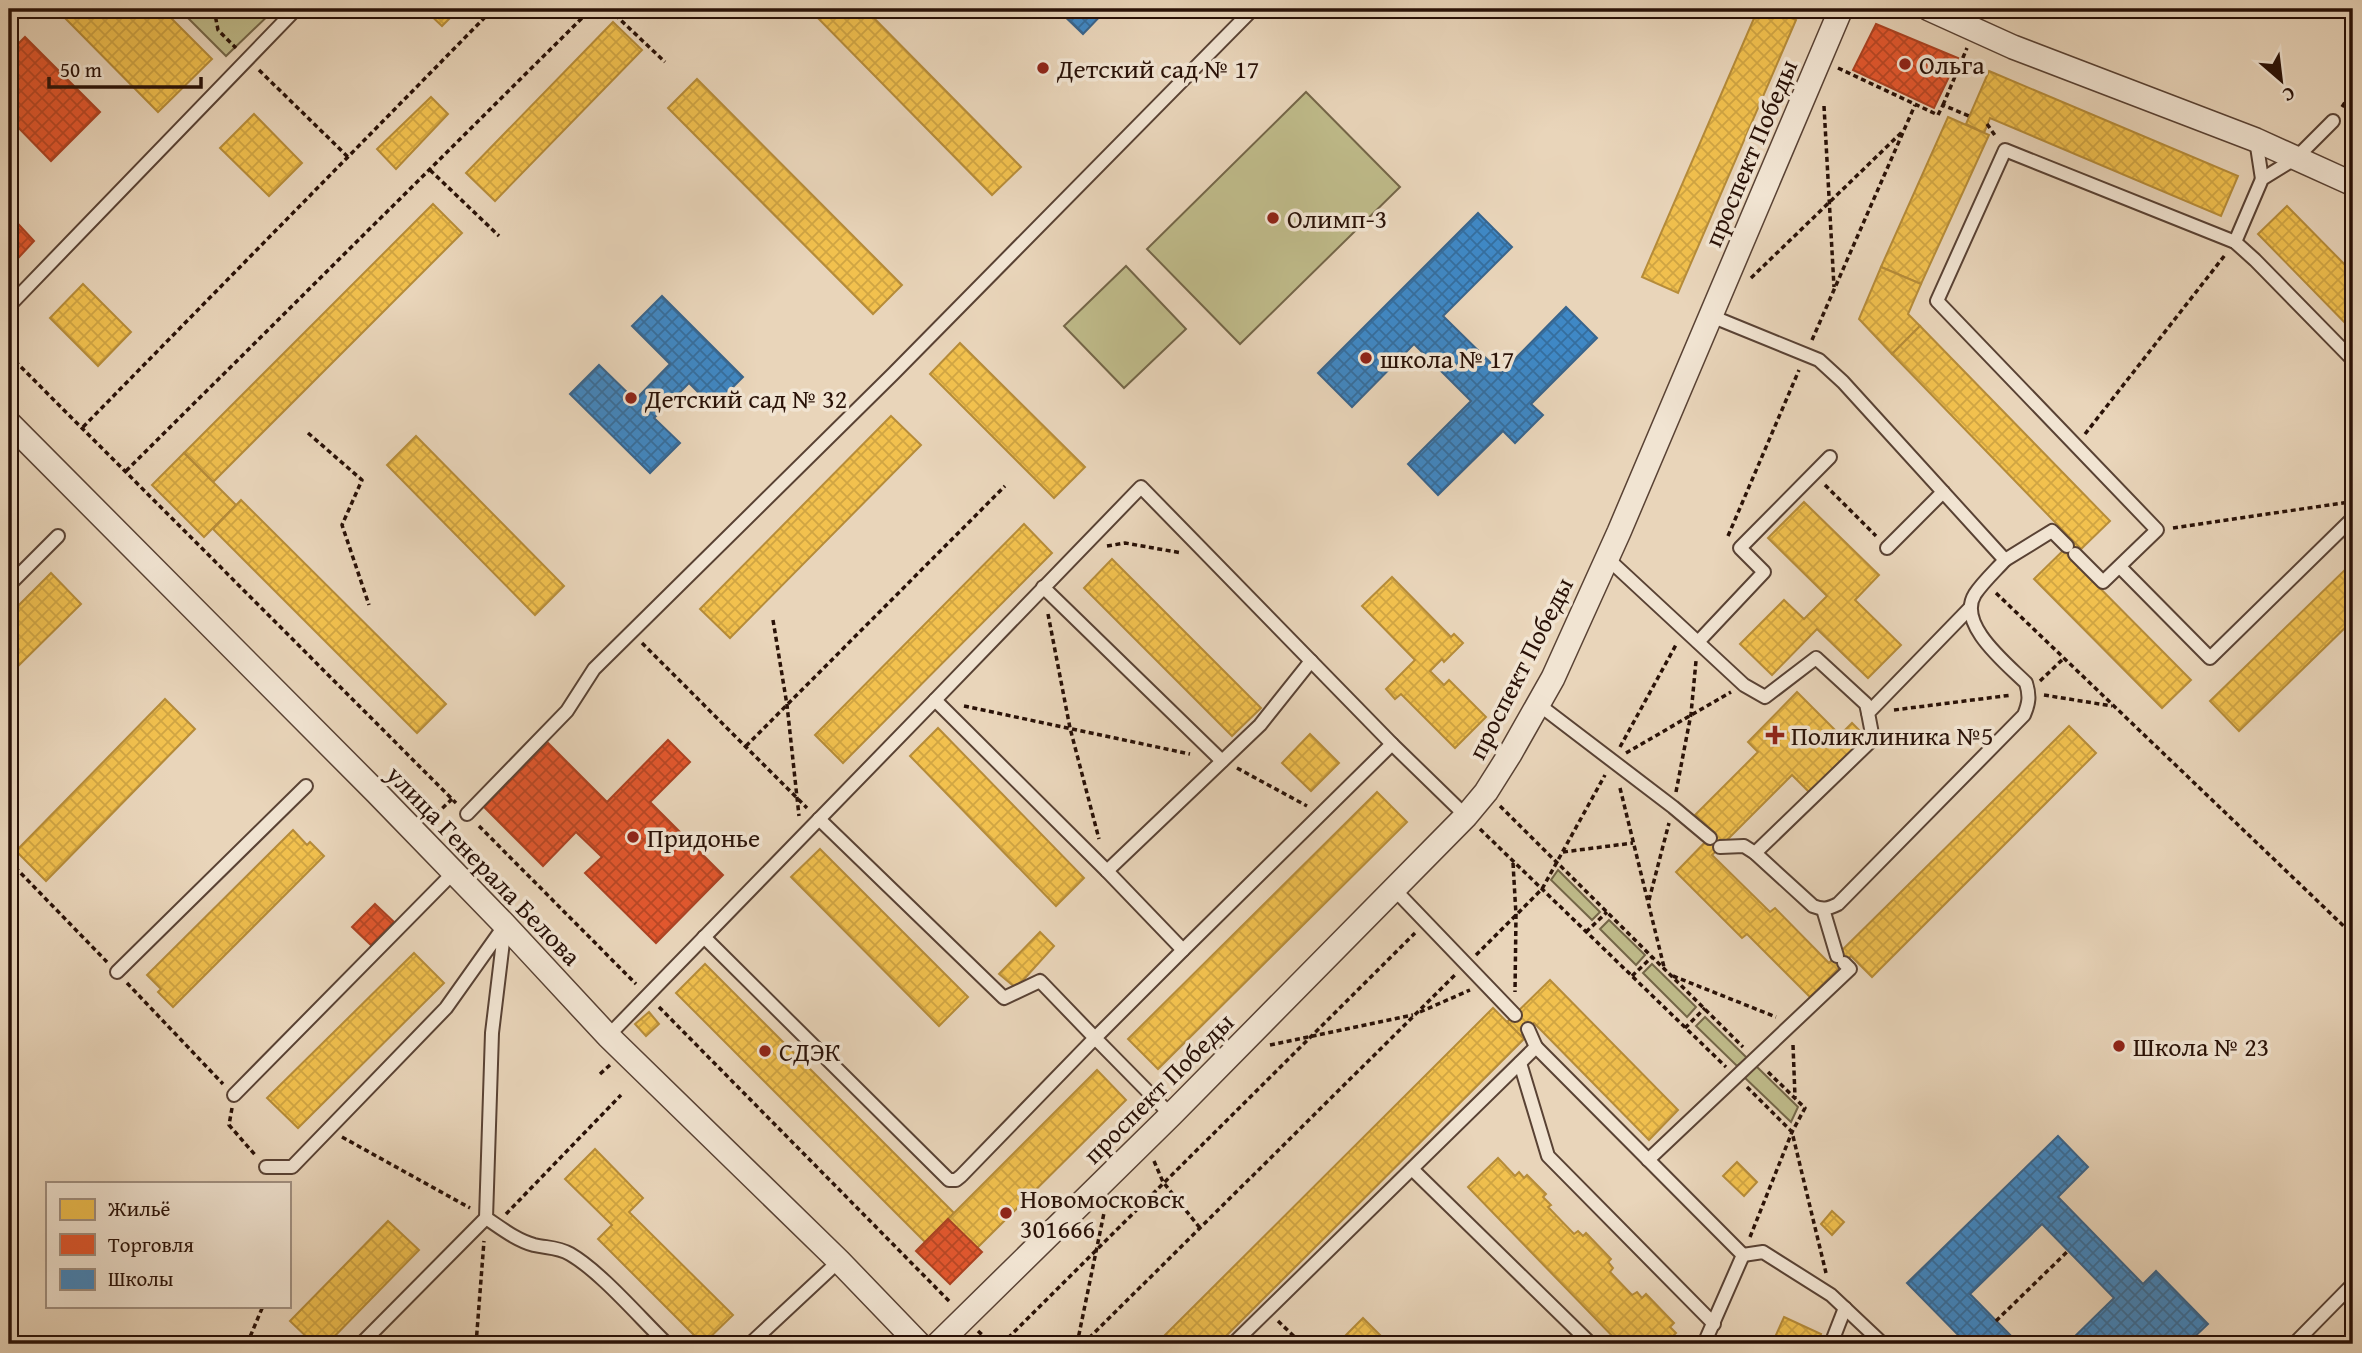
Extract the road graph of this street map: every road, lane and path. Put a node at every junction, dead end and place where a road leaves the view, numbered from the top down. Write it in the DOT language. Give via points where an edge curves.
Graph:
graph roads {
  1 [pos="215,9"];
  2 [pos="296,9"];
  3 [pos="493,9"];
  4 [pos="591,9"];
  5 [pos="610,9"];
  6 [pos="1253,9"];
  7 [pos="1841,9"];
  8 [pos="1929,9"];
  9 [pos="1975,30"];
  10 [pos="247,59"];
  11 [pos="1820,59"];
  12 [pos="665,62"];
  13 [pos="2353,90"];
  14 [pos="1823,98"];
  15 [pos="1915,105"];
  16 [pos="1943,105"];
  17 [pos="1969,116"];
  18 [pos="2333,121"];
  19 [pos="1903,131"];
  20 [pos="2256,140"];
  21 [pos="348,157"];
  22 [pos="2296,158"];
  23 [pos="429,170"];
  24 [pos="2262,179"];
  25 [pos="2353,184"];
  26 [pos="1830,201"];
  27 [pos="499,236"];
  28 [pos="2235,242"];
  29 [pos="1751,277"];
  30 [pos="1834,289"];
  31 [pos="9,306"];
  32 [pos="1711,316"];
  33 [pos="1805,354"];
  34 [pos="9,355"];
  35 [pos="2353,360"];
  36 [pos="9,424"];
  37 [pos="82,428"];
  38 [pos="307,433"];
  39 [pos="2076,446"];
  40 [pos="1830,457"];
  41 [pos="126,471"];
  42 [pos="1814,474"];
  43 [pos="1005,486"];
  44 [pos="1943,492"];
  45 [pos="2353,501"];
  46 [pos="2353,518"];
  47 [pos="2157,530"];
  48 [pos="58,537"];
  49 [pos="1740,548"];
  50 [pos="1887,548"];
  51 [pos="1076,552"];
  52 [pos="1209,557"];
  53 [pos="1607,558"];
  54 [pos="2005,560"];
  55 [pos="2120,567"];
  56 [pos="1985,582"];
  57 [pos="9,585"];
  58 [pos="1043,587"];
  59 [pos="369,605"];
  60 [pos="1970,608"];
  61 [pos="773,621"];
  62 [pos="1684,629"];
  63 [pos="631,632"];
  64 [pos="1698,642"];
  65 [pos="2064,658"];
  66 [pos="1311,661"];
  67 [pos="1744,685"];
  68 [pos="2029,693"];
  69 [pos="935,700"];
  70 [pos="1538,704"];
  71 [pos="787,705"];
  72 [pos="2114,706"];
  73 [pos="1691,713"];
  74 [pos="1868,713"];
  75 [pos="1070,728"];
  76 [pos="1392,744"];
  77 [pos="746,746"];
  78 [pos="1223,761"];
  79 [pos="1613,761"];
  80 [pos="306,786"];
  81 [pos="1486,792"];
  82 [pos="797,798"];
  83 [pos="452,799"];
  84 [pos="1673,807"];
  85 [pos="1321,813"];
  86 [pos="467,814"];
  87 [pos="1466,816"];
  88 [pos="819,819"];
  89 [pos="416,834"];
  90 [pos="802,837"];
  91 [pos="1633,843"];
  92 [pos="1563,852"];
  93 [pos="1755,853"];
  94 [pos="1513,861"];
  95 [pos="1557,863"];
  96 [pos="1107,871"];
  97 [pos="454,872"];
  98 [pos="1394,889"];
  99 [pos="1542,889"];
  100 [pos="1648,903"];
  101 [pos="1823,909"];
  102 [pos="1607,912"];
  103 [pos="1516,915"];
  104 [pos="1426,922"];
  105 [pos="505,925"];
  106 [pos="1586,932"];
  107 [pos="2353,935"];
  108 [pos="704,937"];
  109 [pos="1182,950"];
  110 [pos="1652,957"];
  111 [pos="1467,963"];
  112 [pos="1665,969"];
  113 [pos="117,972"];
  114 [pos="1671,975"];
  115 [pos="1632,976"];
  116 [pos="1485,983"];
  117 [pos="648,995"];
  118 [pos="1705,1009"];
  119 [pos="1415,1015"];
  120 [pos="1515,1015"];
  121 [pos="1793,1024"];
  122 [pos="1685,1028"];
  123 [pos="1528,1029"];
  124 [pos="608,1036"];
  125 [pos="1312,1037"];
  126 [pos="1095,1038"];
  127 [pos="1536,1047"];
  128 [pos="1232,1053"];
  129 [pos="1756,1059"];
  130 [pos="1520,1063"];
  131 [pos="1736,1077"];
  132 [pos="234,1095"];
  133 [pos="621,1095"];
  134 [pos="1795,1098"];
  135 [pos="1171,1115"];
  136 [pos="328,1130"];
  137 [pos="1792,1132"];
  138 [pos="1145,1140"];
  139 [pos="1648,1160"];
  140 [pos="266,1167"];
  141 [pos="1412,1169"];
  142 [pos="1163,1182"];
  143 [pos="1104,1211"];
  144 [pos="491,1221"];
  145 [pos="1200,1228"];
  146 [pos="1097,1248"];
  147 [pos="2068,1251"];
  148 [pos="1743,1255"];
  149 [pos="839,1261"];
  150 [pos="2353,1284"];
  151 [pos="1831,1294"];
  152 [pos="262,1308"];
  153 [pos="1846,1308"];
  154 [pos="1268,1310"];
  155 [pos="965,1318"];
  156 [pos="1996,1321"];
  157 [pos="1713,1324"];
  158 [pos="247,1344"];
  159 [pos="361,1344"];
  160 [pos="476,1344"];
  161 [pos="667,1344"];
  162 [pos="750,1344"];
  163 [pos="919,1344"];
  164 [pos="938,1344"];
  165 [pos="992,1344"];
  166 [pos="1002,1344"];
  167 [pos="1077,1344"];
  168 [pos="1083,1344"];
  169 [pos="1233,1344"];
  170 [pos="1302,1344"];
  171 [pos="1591,1344"];
  172 [pos="1704,1344"];
  173 [pos="1831,1344"];
  174 [pos="1883,1344"];
  175 [pos="2294,1344"];
  1 -- 10 [label="path" via="218,30"];
  2 -- 10 [label="lane"];
  3 -- 21 [label="path"];
  4 -- 23 [label="path"];
  5 -- 12 [label="path"];
  6 -- 63 [label="lane"];
  7 -- 11 [label="street, проспект Победы"];
  8 -- 9 [label="street"];
  9 -- 16 [label="path"];
  9 -- 20 [label="street"];
  10 -- 21 [label="path"];
  10 -- 31 [label="lane"];
  11 -- 15 [label="path"];
  11 -- 32 [label="street, проспект Победы"];
  13 -- 18 [label="path"];
  14 -- 26 [label="path"];
  15 -- 16 [label="path" via="1938,115"];
  15 -- 19 [label="path"];
  16 -- 17 [label="path"];
  18 -- 22 [label="lane"];
  19 -- 26 [label="path"];
  19 -- 30 [label="path"];
  20 -- 22 [label="street"];
  20 -- 24 [label="lane"];
  21 -- 37 [label="path"];
  22 -- 24 [label="lane"];
  22 -- 25 [label="street"];
  23 -- 27 [label="path"];
  23 -- 41 [label="path"];
  24 -- 28 [label="lane"];
  26 -- 29 [label="path"];
  26 -- 30 [label="path"];
  28 -- 35 [label="lane"];
  28 -- 39 [label="path"];
  28 -- 39 [label="lane" via="2004,150 1937,301"];
  30 -- 33 [label="path"];
  32 -- 33 [label="lane"];
  32 -- 53 [label="street, проспект Победы"];
  33 -- 44 [label="lane" via="1843,382"];
  33 -- 49 [label="path" via="1728,536"];
  34 -- 37 [label="path"];
  36 -- 89 [label="street, улица Генерала Белова"];
  37 -- 41 [label="path"];
  38 -- 59 [label="path" via="362,480 342,525"];
  39 -- 47 [label="lane"];
  40 -- 42 [label="lane"];
  41 -- 83 [label="path"];
  42 -- 49 [label="lane"];
  42 -- 50 [label="path"];
  43 -- 71 [label="path"];
  44 -- 50 [label="lane"];
  44 -- 54 [label="lane"];
  45 -- 47 [label="path"];
  46 -- 55 [label="lane" via="2210,658"];
  47 -- 55 [label="lane"];
  48 -- 57 [label="lane"];
  49 -- 64 [label="lane" via="1764,572"];
  51 -- 52 [label="path" via="1125,543"];
  51 -- 52 [label="lane" via="1141,487"];
  51 -- 58 [label="lane"];
  52 -- 66 [label="lane"];
  53 -- 62 [label="lane"];
  53 -- 70 [label="street, проспект Победы"];
  54 -- 55 [label="lane" via="2052,531 2103,582"];
  54 -- 56 [label="lane"];
  56 -- 60 [label="lane"];
  56 -- 65 [label="path"];
  58 -- 69 [label="lane"];
  58 -- 75 [label="path"];
  58 -- 78 [label="lane"];
  60 -- 68 [label="lane" via="1980,636 2026,683"];
  60 -- 74 [label="lane"];
  61 -- 71 [label="path"];
  62 -- 64 [label="lane"];
  62 -- 79 [label="path"];
  63 -- 77 [label="path"];
  63 -- 86 [label="lane" via="594,669 567,711"];
  64 -- 67 [label="lane"];
  64 -- 73 [label="path"];
  65 -- 68 [label="path"];
  65 -- 72 [label="path"];
  66 -- 76 [label="lane"];
  66 -- 78 [label="lane" via="1260,725"];
  67 -- 73 [label="path"];
  67 -- 74 [label="lane" via="1765,697 1816,658 1866,704"];
  68 -- 72 [label="path"];
  68 -- 74 [label="path"];
  68 -- 101 [label="lane" via="2024,715 1838,904"];
  69 -- 75 [label="path"];
  69 -- 88 [label="lane"];
  69 -- 96 [label="lane"];
  70 -- 79 [label="lane"];
  70 -- 81 [label="street, проспект Победы"];
  71 -- 77 [label="path"];
  71 -- 82 [label="path"];
  72 -- 107 [label="path"];
  73 -- 79 [label="path"];
  73 -- 84 [label="path"];
  74 -- 93 [label="lane" via="1873,739"];
  75 -- 78 [label="path"];
  75 -- 96 [label="path"];
  76 -- 85 [label="lane"];
  76 -- 87 [label="lane"];
  77 -- 82 [label="path"];
  78 -- 85 [label="path"];
  78 -- 96 [label="lane"];
  79 -- 84 [label="lane"];
  79 -- 91 [label="path"];
  79 -- 92 [label="path"];
  80 -- 113 [label="lane"];
  81 -- 87 [label="street, проспект Победы"];
  81 -- 95 [label="path"];
  82 -- 88 [label="path"];
  82 -- 90 [label="path"];
  83 -- 86 [label="path"];
  83 -- 89 [label="path"];
  84 -- 93 [label="lane" via="1715,842 1744,846"];
  84 -- 100 [label="path"];
  85 -- 109 [label="lane"];
  86 -- 117 [label="path"];
  87 -- 94 [label="path"];
  87 -- 98 [label="street, проспект Победы"];
  88 -- 90 [label="lane"];
  88 -- 126 [label="lane" via="1004,998 1040,981"];
  89 -- 97 [label="street, улица Генерала Белова"];
  90 -- 108 [label="lane"];
  91 -- 92 [label="path"];
  91 -- 100 [label="path"];
  92 -- 95 [label="path"];
  93 -- 101 [label="lane" via="1802,898"];
  94 -- 99 [label="path"];
  94 -- 103 [label="path"];
  95 -- 99 [label="path"];
  95 -- 102 [label="path"];
  96 -- 109 [label="lane"];
  97 -- 105 [label="street, улица Генерала Белова"];
  97 -- 132 [label="lane"];
  98 -- 104 [label="lane"];
  98 -- 128 [label="street, проспект Победы"];
  99 -- 103 [label="path"];
  99 -- 106 [label="path"];
  100 -- 112 [label="path"];
  101 -- 121 [label="lane" via="1840,959 1850,969"];
  102 -- 106 [label="path"];
  102 -- 110 [label="path"];
  103 -- 111 [label="path"];
  103 -- 120 [label="path"];
  104 -- 111 [label="lane"];
  104 -- 125 [label="path"];
  105 -- 124 [label="street, улица Генерала Белова"];
  105 -- 136 [label="lane" via="446,1008"];
  105 -- 144 [label="lane" via="492,1033"];
  106 -- 115 [label="path"];
  108 -- 117 [label="lane"];
  108 -- 126 [label="lane" via="949,1180 961,1176"];
  109 -- 126 [label="lane"];
  110 -- 112 [label="path"];
  110 -- 115 [label="path"];
  111 -- 116 [label="lane"];
  111 -- 119 [label="path"];
  112 -- 114 [label="path"];
  114 -- 118 [label="path"];
  114 -- 121 [label="path"];
  115 -- 122 [label="path"];
  116 -- 119 [label="path"];
  116 -- 120 [label="lane"];
  117 -- 124 [label="lane"];
  117 -- 155 [label="path"];
  118 -- 122 [label="path"];
  118 -- 129 [label="path"];
  119 -- 125 [label="path"];
  119 -- 145 [label="path"];
  121 -- 129 [label="lane"];
  121 -- 134 [label="path"];
  122 -- 131 [label="path"];
  123 -- 127 [label="lane"];
  124 -- 149 [label="street, улица Генерала Белова"];
  125 -- 128 [label="path"];
  125 -- 142 [label="path"];
  126 -- 135 [label="lane"];
  127 -- 130 [label="lane"];
  127 -- 139 [label="lane"];
  128 -- 135 [label="street, проспект Победы"];
  129 -- 131 [label="lane"];
  129 -- 134 [label="path"];
  130 -- 141 [label="lane"];
  130 -- 157 [label="lane" via="1548,1156"];
  131 -- 137 [label="path"];
  131 -- 139 [label="lane"];
  132 -- 140 [label="path" via="229,1125"];
  133 -- 144 [label="path"];
  134 -- 137 [label="path" via="1805,1108"];
  135 -- 138 [label="street, проспект Победы"];
  136 -- 140 [label="lane" via="292,1167"];
  136 -- 144 [label="path"];
  137 -- 148 [label="path"];
  137 -- 151 [label="path"];
  138 -- 142 [label="path"];
  138 -- 155 [label="street, проспект Победы"];
  139 -- 148 [label="lane"];
  141 -- 154 [label="lane"];
  141 -- 171 [label="lane"];
  142 -- 145 [label="path"];
  142 -- 146 [label="path"];
  143 -- 146 [label="path"];
  144 -- 159 [label="lane"];
  144 -- 160 [label="path"];
  144 -- 161 [label="lane" via="517,1238 572,1255"];
  145 -- 168 [label="path"];
  146 -- 166 [label="path"];
  146 -- 167 [label="path"];
  147 -- 156 [label="path"];
  148 -- 151 [label="lane" via="1763,1252"];
  148 -- 157 [label="lane"];
  149 -- 162 [label="lane"];
  149 -- 163 [label="street, улица Генерала Белова"];
  150 -- 175 [label="lane"];
  151 -- 153 [label="lane"];
  152 -- 158 [label="path"];
  153 -- 173 [label="lane"];
  153 -- 174 [label="lane"];
  154 -- 169 [label="lane"];
  154 -- 170 [label="path"];
  155 -- 164 [label="street, проспект Победы"];
  155 -- 165 [label="path"];
  157 -- 172 [label="lane"];
}
